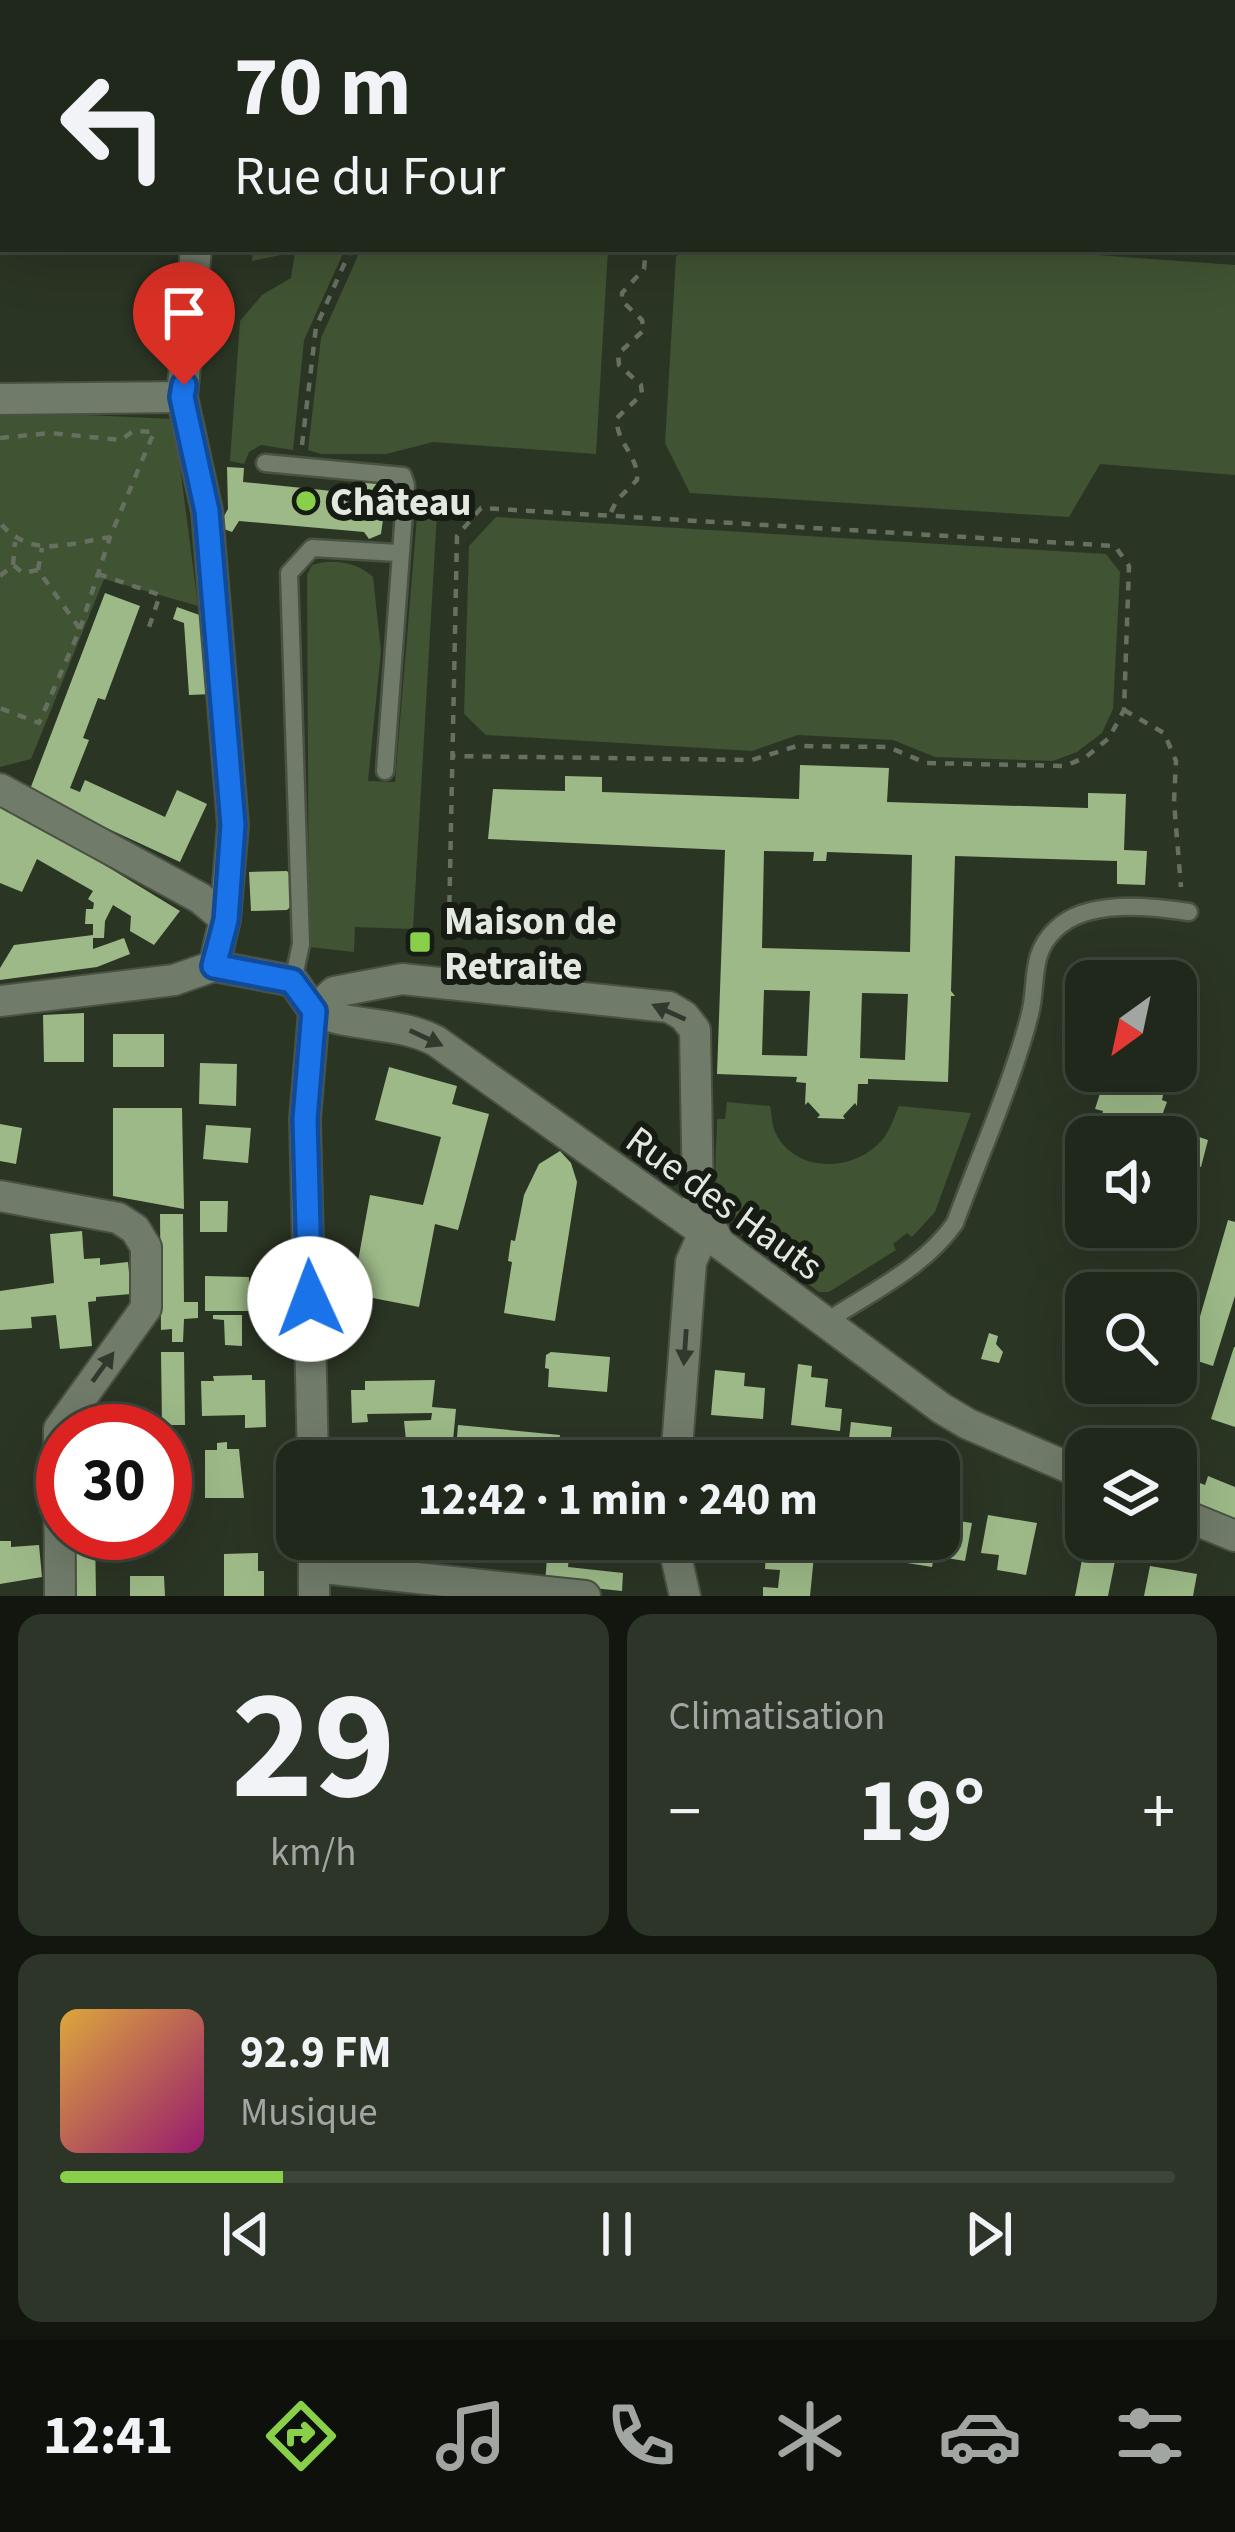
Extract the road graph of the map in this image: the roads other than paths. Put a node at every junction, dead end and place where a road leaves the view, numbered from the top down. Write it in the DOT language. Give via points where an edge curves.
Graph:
graph roads {
  1 [pos="196,252"];
  2 [pos="182,397"];
  3 [pos="0,399"];
  4 [pos="265,464"];
  5 [pos="398,553"];
  6 [pos="385,771"];
  7 [pos="0,789"];
  8 [pos="1185,911"];
  9 [pos="226,920"];
  10 [pos="214,966"];
  11 [pos="292,981"];
  12 [pos="0,1001"];
  13 [pos="314,1011"];
  14 [pos="694,1156"];
  15 [pos="649,1194"];
  16 [pos="0,1196"];
  17 [pos="711,1239"];
  18 [pos="824,1324"];
  19 [pos="313,1440"];
  20 [pos="678,1440"];
  21 [pos="1065,1466"];
  22 [pos="1197,1521"];
  23 [pos="1235,1536"];
  24 [pos="677,1560"];
  25 [pos="314,1567"];
  26 [pos="60,1596"];
  27 [pos="585,1596"];
  28 [pos="685,1596"];
  1 -- 2 [label="street"];
  2 -- 3 [label="street"];
  2 -- 9 [label="street" via="207,511 233,825"];
  4 -- 5 [label="lane" via="403,476"];
  5 -- 6 [label="lane"];
  5 -- 11 [label="lane" via="312,548 290,573 301,944"];
  7 -- 9 [label="street"];
  8 -- 18 [label="lane" via="1095,908 1059,925 1033,967 1031,1011 956,1223 922,1260"];
  9 -- 10 [label="street"];
  10 -- 11 [label="street"];
  10 -- 12 [label="street" via="174,980"];
  11 -- 13 [label="street"];
  14 -- 13 [label="street, one-way" via="694,1030 669,1007 402,979 334,992"];
  13 -- 15 [label="street, Rue des Hauts, one-way" via="342,1023 416,1030"];
  13 -- 19 [label="street" via="305,1119"];
  14 -- 15 [label="street" via="676,1186"];
  14 -- 17 [label="street"];
  15 -- 17 [label="street, Rue des Hauts"];
  26 -- 16 [label="street, one-way" via="58,1430 146,1308 146,1247 118,1218"];
  17 -- 18 [label="street, Rue des Hauts"];
  17 -- 20 [label="street, one-way" via="691,1262"];
  18 -- 21 [label="street, Rue des Hauts" via="968,1424"];
  22 -- 23 [label="street"];
  24 -- 28 [label="street"];
  25 -- 27 [label="street"];
}
